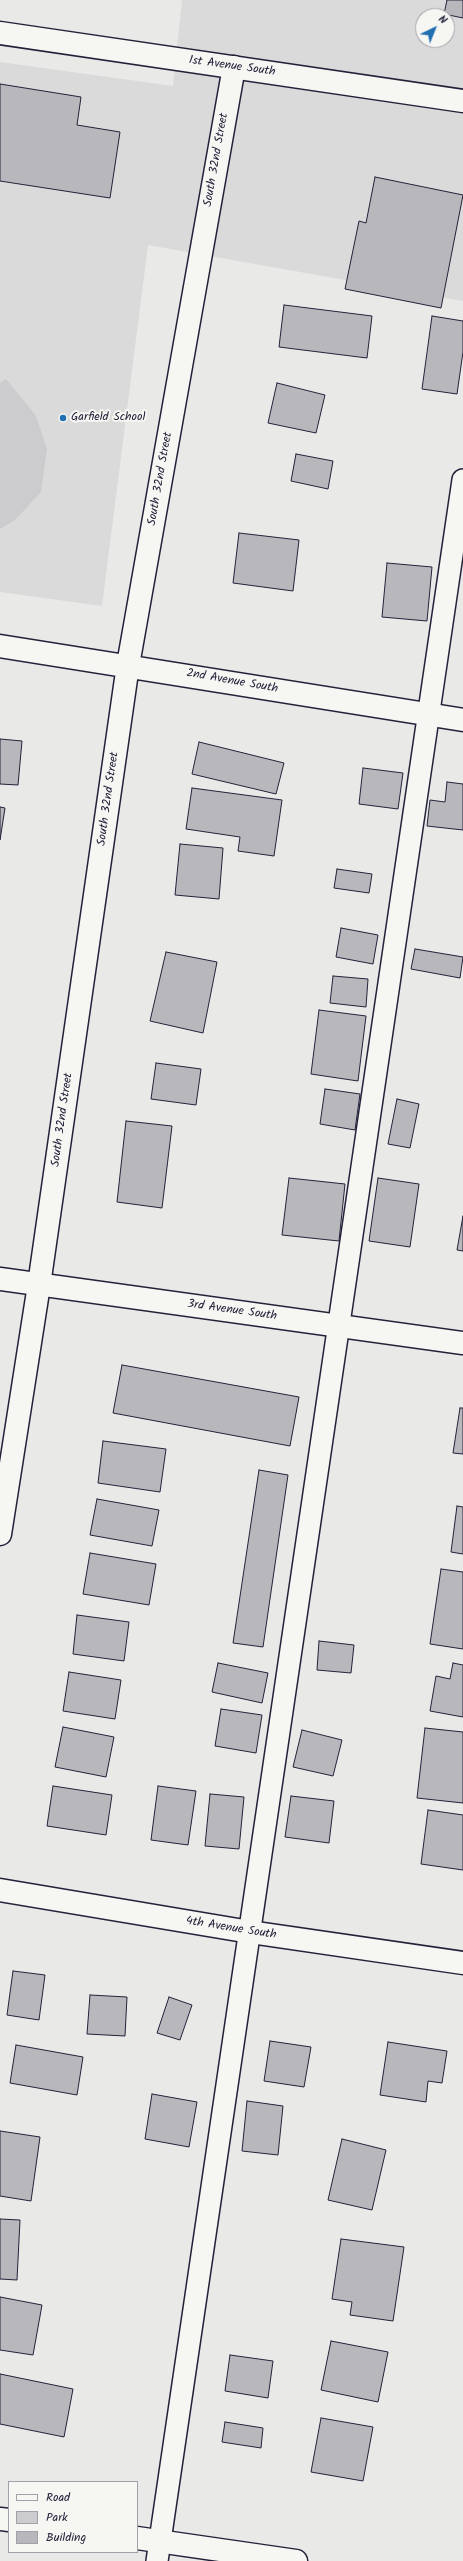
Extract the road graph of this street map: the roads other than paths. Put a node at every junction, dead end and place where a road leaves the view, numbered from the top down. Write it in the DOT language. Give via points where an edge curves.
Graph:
graph roads {
  1 [pos="0,33"];
  2 [pos="234,67"];
  3 [pos="463,101"];
  4 [pos="463,480"];
  5 [pos="0,646"];
  6 [pos="128,665"];
  7 [pos="427,715"];
  8 [pos="463,720"];
  9 [pos="0,1279"];
  10 [pos="39,1285"];
  11 [pos="339,1326"];
  12 [pos="463,1343"];
  13 [pos="0,1534"];
  14 [pos="0,1890"];
  15 [pos="250,1932"];
  16 [pos="463,1963"];
  17 [pos="138,2539"];
  18 [pos="159,2551"];
  19 [pos="296,2561"];
  1 -- 2 [label="street, 1st Avenue South"];
  2 -- 3 [label="street, 1st Avenue South"];
  2 -- 6 [label="street, South 32nd Street"];
  4 -- 7 [label="lane"];
  5 -- 6 [label="street, 2nd Avenue South"];
  6 -- 7 [label="street, 2nd Avenue South"];
  6 -- 10 [label="street, South 32nd Street"];
  7 -- 8 [label="street, 2nd Avenue South"];
  7 -- 11 [label="lane"];
  9 -- 10 [label="street, 3rd Avenue South"];
  10 -- 11 [label="street, 3rd Avenue South"];
  10 -- 13 [label="street, South 32nd Street"];
  11 -- 12 [label="street, 3rd Avenue South"];
  11 -- 15 [label="lane"];
  14 -- 15 [label="street, 4th Avenue South"];
  15 -- 16 [label="street, 4th Avenue South"];
  15 -- 18 [label="lane"];
  17 -- 18 [label="street"];
  18 -- 19 [label="street"];
}
